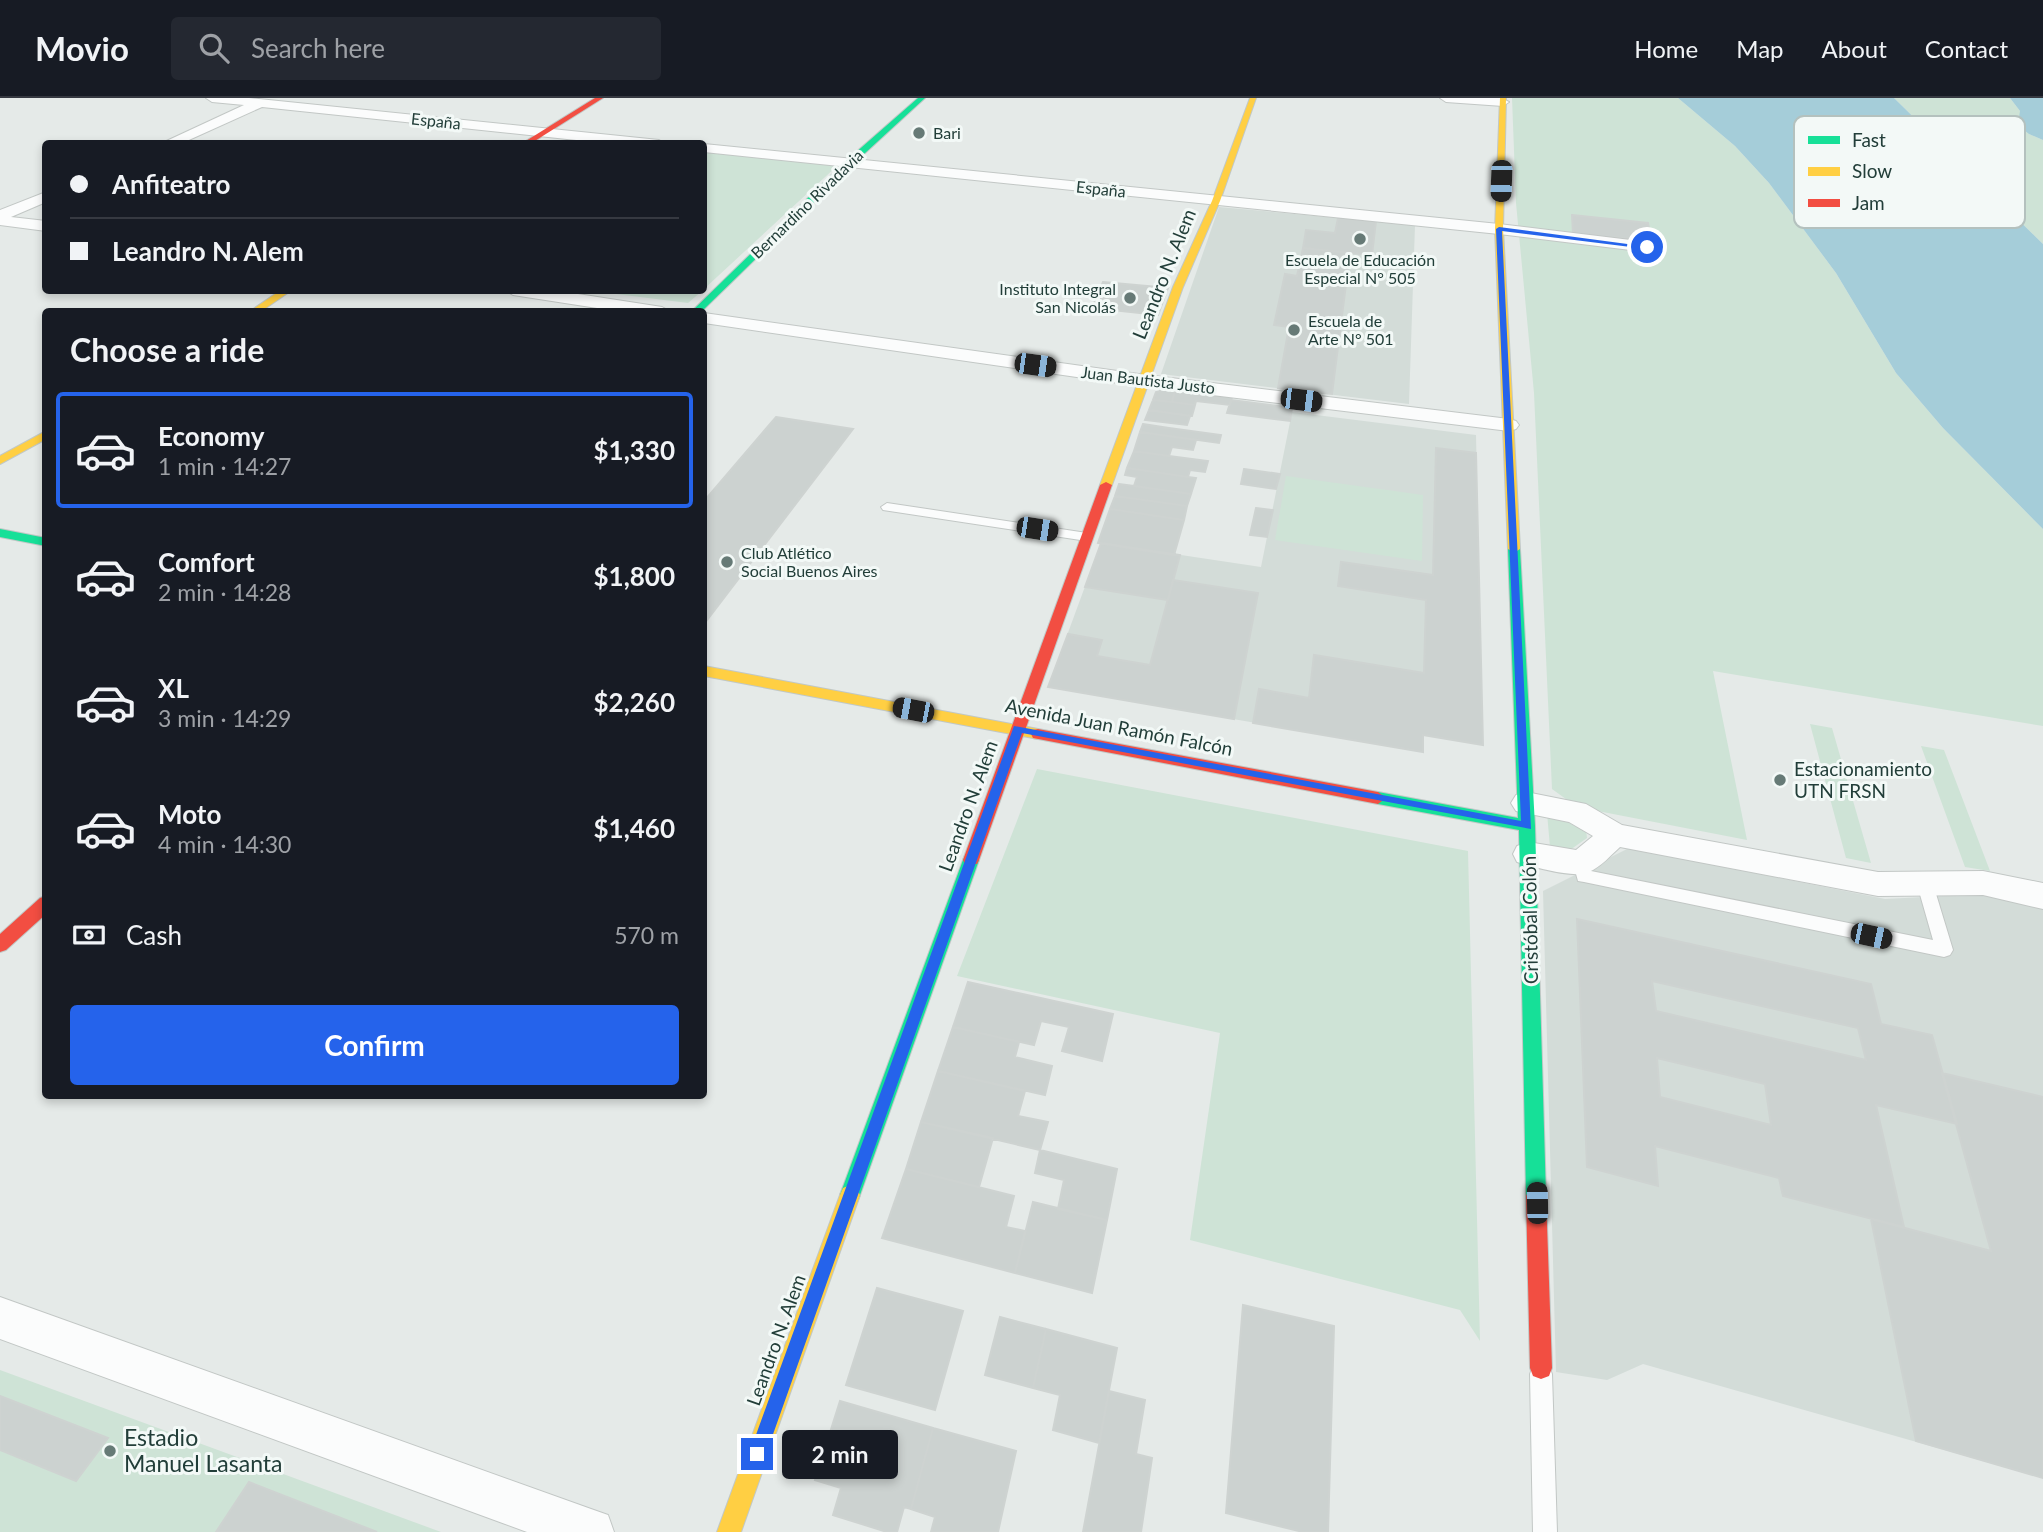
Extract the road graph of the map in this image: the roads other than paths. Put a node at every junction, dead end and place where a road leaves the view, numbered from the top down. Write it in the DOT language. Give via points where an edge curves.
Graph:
graph roads {
  1 [pos="212,98"];
  2 [pos="600,98"];
  3 [pos="922,98"];
  4 [pos="1253,98"];
  5 [pos="1446,98"];
  6 [pos="1503,100"];
  7 [pos="265,101"];
  8 [pos="543,132"];
  9 [pos="176,140"];
  10 [pos="530,140"];
  11 [pos="620,140"];
  12 [pos="707,148"];
  13 [pos="849,163"];
  14 [pos="42,198"];
  15 [pos="1216,201"];
  16 [pos="0,218"];
  17 [pos="42,225"];
  18 [pos="1499,229"];
  19 [pos="1647,247"];
  20 [pos="282,294"];
  21 [pos="540,294"];
  22 [pos="259,308"];
  23 [pos="635,308"];
  24 [pos="699,308"];
  25 [pos="707,318"];
  26 [pos="1146,381"];
  27 [pos="1509,425"];
  28 [pos="42,436"];
  29 [pos="0,461"];
  30 [pos="887,507"];
  31 [pos="0,533"];
  32 [pos="1087,537"];
  33 [pos="42,541"];
  34 [pos="707,672"];
  35 [pos="1018,729"];
  36 [pos="1527,827"];
  37 [pos="1615,835"];
  38 [pos="1581,863"];
  39 [pos="1925,884"];
  40 [pos="2043,896"];
  41 [pos="42,907"];
  42 [pos="0,945"];
  43 [pos="0,1318"];
  44 [pos="1541,1368"];
  45 [pos="591,1532"];
  46 [pos="729,1532"];
  47 [pos="1545,1532"];
  1 -- 7 [label="street, España"];
  2 -- 8 [label="street"];
  3 -- 13 [label="street, Bernardino Rivadavia"];
  4 -- 15 [label="street, Leandro N. Alem"];
  5 -- 6 [label="street"];
  6 -- 18 [label="street, Cristóbal Colón"];
  7 -- 8 [label="street, España"];
  7 -- 9 [label="street"];
  8 -- 10 [label="street"];
  8 -- 11 [label="street, España"];
  12 -- 13 [label="street, España"];
  13 -- 15 [label="street, España"];
  13 -- 24 [label="street, Bernardino Rivadavia"];
  14 -- 16 [label="street"];
  15 -- 18 [label="street, España"];
  15 -- 26 [label="street, Leandro N. Alem" via="1178,287"];
  16 -- 17 [label="street"];
  18 -- 19 [label="street, España"];
  18 -- 27 [label="street, Cristóbal Colón"];
  20 -- 22 [label="street"];
  21 -- 23 [label="street"];
  25 -- 26 [label="street, Juan Bautista Justo"];
  26 -- 27 [label="street, Juan Bautista Justo"];
  26 -- 32 [label="street, Leandro N. Alem"];
  27 -- 36 [label="street, Cristóbal Colón"];
  28 -- 29 [label="street"];
  30 -- 32 [label="lane"];
  31 -- 33 [label="street"];
  32 -- 35 [label="street, Leandro N. Alem"];
  34 -- 35 [label="street, Avenida Juan Ramón Falcón"];
  35 -- 36 [label="street, Avenida Juan Ramón Falcón"];
  35 -- 46 [label="street, Leandro N. Alem"];
  36 -- 37 [label="street" via="1576,811"];
  36 -- 38 [label="street"];
  36 -- 44 [label="street, Cristóbal Colón"];
  37 -- 38 [label="street"];
  37 -- 39 [label="street" via="1878,884"];
  38 -- 39 [label="lane" via="1584,876 1944,950"];
  39 -- 40 [label="street" via="1983,883"];
  41 -- 42 [label="street"];
  43 -- 45 [label="street"];
  44 -- 47 [label="lane, Cristóbal Colón"];
}
